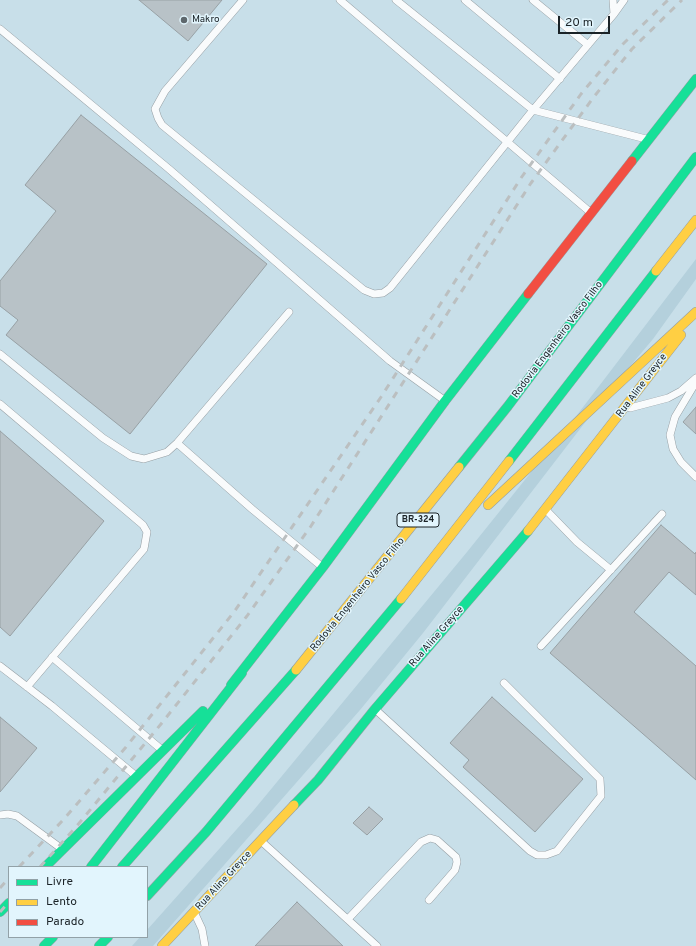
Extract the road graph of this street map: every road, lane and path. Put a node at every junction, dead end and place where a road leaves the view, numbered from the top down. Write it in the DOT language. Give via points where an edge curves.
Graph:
graph roads {
  1 [pos="243,0"];
  2 [pos="340,0"];
  3 [pos="396,0"];
  4 [pos="465,0"];
  5 [pos="533,0"];
  6 [pos="613,0"];
  7 [pos="624,0"];
  8 [pos="614,14"];
  9 [pos="0,29"];
  10 [pos="588,45"];
  11 [pos="560,78"];
  12 [pos="696,79"];
  13 [pos="533,110"];
  14 [pos="648,139"];
  15 [pos="508,141"];
  16 [pos="696,157"];
  17 [pos="592,214"];
  18 [pos="696,220"];
  19 [pos="289,312"];
  20 [pos="696,313"];
  21 [pos="0,354"];
  22 [pos="696,378"];
  23 [pos="696,382"];
  24 [pos="446,401"];
  25 [pos="0,404"];
  26 [pos="624,409"];
  27 [pos="177,443"];
  28 [pos="696,477"];
  29 [pos="546,510"];
  30 [pos="662,514"];
  31 [pos="443,546"];
  32 [pos="323,568"];
  33 [pos="610,570"];
  34 [pos="541,646"];
  35 [pos="52,657"];
  36 [pos="0,666"];
  37 [pos="242,673"];
  38 [pos="504,683"];
  39 [pos="27,687"];
  40 [pos="374,709"];
  41 [pos="162,751"];
  42 [pos="136,776"];
  43 [pos="0,816"];
  44 [pos="261,841"];
  45 [pos="63,849"];
  46 [pos="46,866"];
  47 [pos="92,866"];
  48 [pos="123,866"];
  49 [pos="148,895"];
  50 [pos="429,900"];
  51 [pos="8,904"];
  52 [pos="0,912"];
  53 [pos="195,912"];
  54 [pos="348,919"];
  55 [pos="52,938"];
  56 [pos="107,938"];
  57 [pos="44,946"];
  58 [pos="99,946"];
  59 [pos="162,946"];
  60 [pos="205,946"];
  61 [pos="377,946"];
  1 -- 15 [label="lane" via="158,101 158,118 162,125 364,290 374,294 390,288"];
  2 -- 15 [label="lane"];
  3 -- 13 [label="lane"];
  4 -- 11 [label="lane"];
  5 -- 10 [label="lane"];
  6 -- 8 [label="lane"];
  7 -- 8 [label="lane"];
  8 -- 10 [label="lane"];
  9 -- 24 [label="lane" via="169,169 390,361"];
  10 -- 11 [label="lane"];
  11 -- 13 [label="lane"];
  12 -- 14 [label="main road"];
  13 -- 14 [label="lane"];
  13 -- 15 [label="lane"];
  14 -- 17 [label="main road"];
  15 -- 17 [label="lane"];
  16 -- 48 [label="main road, Rodovia Engenheiro Vasco Filho / BR-324" via="508,406 310,655"];
  17 -- 24 [label="main road"];
  18 -- 31 [label="main road"];
  19 -- 27 [label="lane"];
  20 -- 26 [label="main road, Rua Aline Greyce"];
  20 -- 31 [label="main road"];
  21 -- 27 [label="lane" via="103,438 131,456 144,459 157,456 167,452"];
  22 -- 26 [label="lane" via="668,398"];
  23 -- 28 [label="lane" via="675,417 670,435 673,449 681,462"];
  24 -- 32 [label="main road"];
  25 -- 35 [label="lane" via="143,525 147,532 144,549"];
  26 -- 29 [label="main road, Rua Aline Greyce"];
  27 -- 32 [label="lane"];
  29 -- 33 [label="lane" via="577,542"];
  29 -- 40 [label="main road, Rua Aline Greyce"];
  30 -- 33 [label="lane"];
  31 -- 49 [label="main road" via="211,826"];
  32 -- 37 [label="main road"];
  33 -- 34 [label="lane"];
  35 -- 39 [label="lane"];
  35 -- 41 [label="lane"];
  36 -- 39 [label="lane"];
  37 -- 41 [label="main road"];
  37 -- 47 [label="main road"];
  38 -- 40 [label="lane" via="600,779 601,796 557,851 546,855 537,855 530,851"];
  39 -- 42 [label="lane"];
  40 -- 44 [label="main road, Rua Aline Greyce" via="318,780"];
  41 -- 42 [label="main road"];
  42 -- 45 [label="main road"];
  43 -- 45 [label="lane" via="17,816"];
  44 -- 53 [label="main road, Rua Aline Greyce"];
  44 -- 54 [label="lane"];
  45 -- 46 [label="main road"];
  50 -- 54 [label="lane" via="455,870 457,862 456,857 437,840 430,838 421,842"];
  51 -- 52 [label="main road"];
  53 -- 59 [label="main road, Rua Aline Greyce"];
  53 -- 60 [label="lane"];
  54 -- 61 [label="lane"];
  55 -- 57 [label="main road"];
  56 -- 58 [label="main road"];
}
